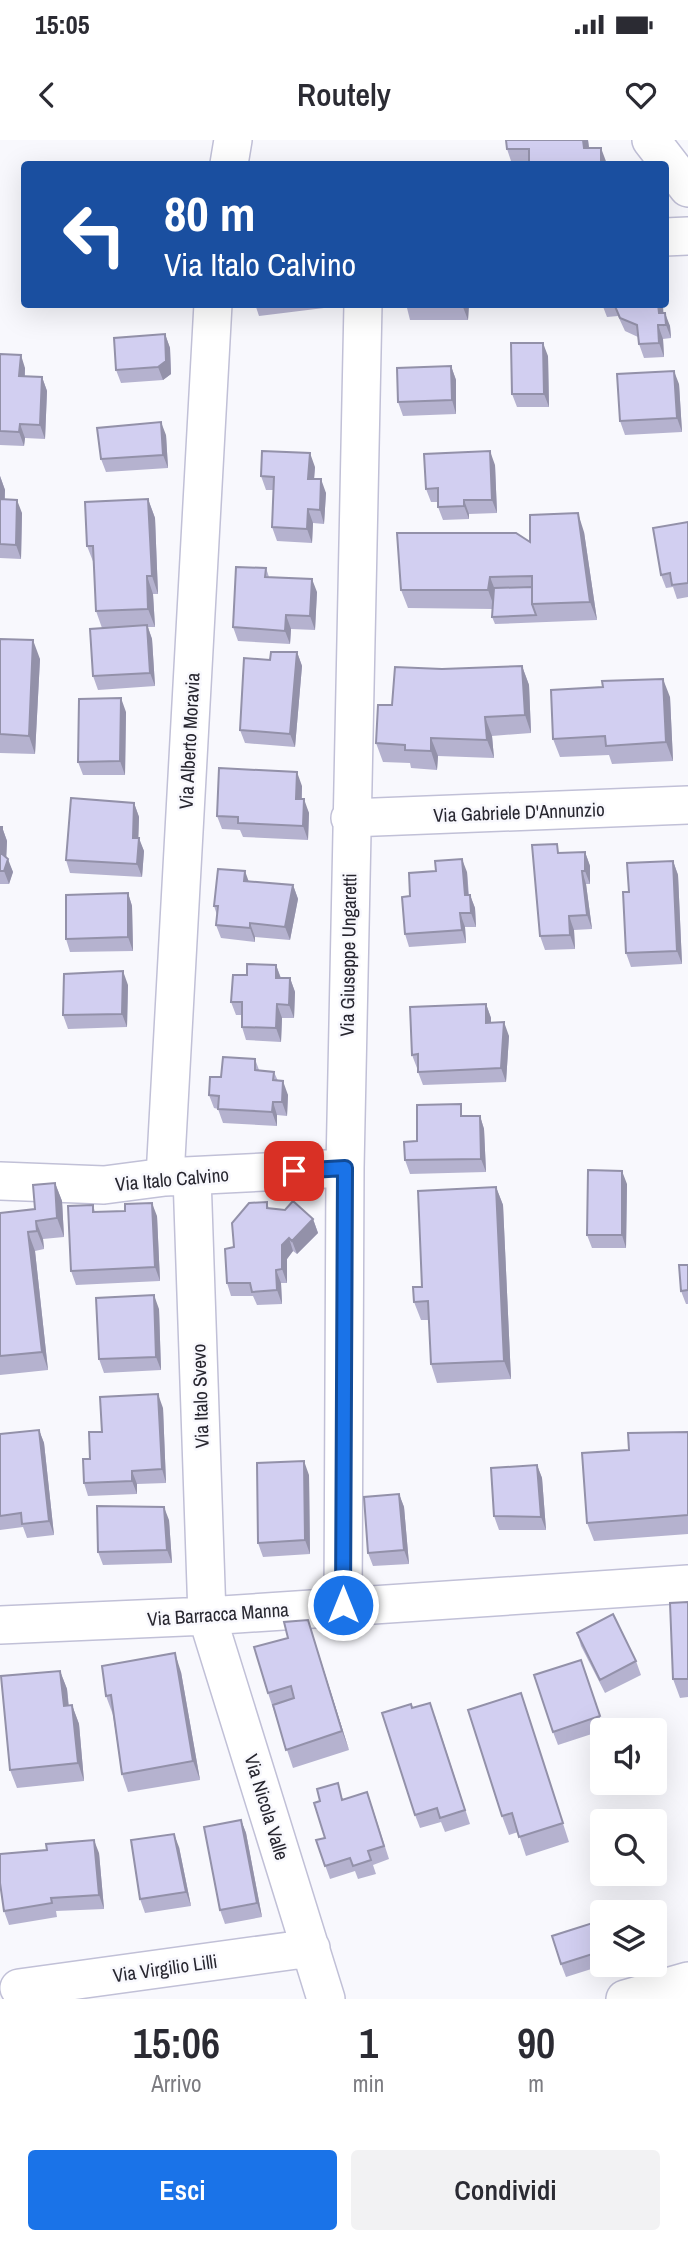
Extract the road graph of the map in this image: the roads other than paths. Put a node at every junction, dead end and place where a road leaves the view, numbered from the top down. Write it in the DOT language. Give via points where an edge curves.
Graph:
graph roads {
  1 [pos="233,140"];
  2 [pos="651,140"];
  3 [pos="230,161"];
  4 [pos="667,161"];
  5 [pos="669,163"];
  6 [pos="688,188"];
  7 [pos="688,236"];
  8 [pos="669,237"];
  9 [pos="213,308"];
  10 [pos="363,308"];
  11 [pos="688,805"];
  12 [pos="351,818"];
  13 [pos="345,1168"];
  14 [pos="179,1177"];
  15 [pos="0,1181"];
  16 [pos="688,1584"];
  17 [pos="343,1605"];
  18 [pos="206,1615"];
  19 [pos="0,1625"];
  20 [pos="311,1948"];
  21 [pos="688,1981"];
  22 [pos="19,1988"];
  23 [pos="326,1999"];
  24 [pos="625,1999"];
  1 -- 3 [label="street"];
  2 -- 4 [label="street"];
  5 -- 6 [label="street"];
  7 -- 8 [label="street"];
  9 -- 14 [label="street, Via Alberto Moravia"];
  10 -- 12 [label="street, Via Giuseppe Ungaretti"];
  11 -- 12 [label="street, Via Gabriele D'Annunzio"];
  12 -- 13 [label="street, Via Giuseppe Ungaretti"];
  13 -- 14 [label="street, Via Italo Calvino"];
  13 -- 17 [label="street, Via Giuseppe Ungaretti"];
  14 -- 15 [label="street, Via Italo Calvino" via="104,1185"];
  14 -- 18 [label="street, Via Italo Svevo"];
  16 -- 17 [label="street, Via Barracca Manna"];
  17 -- 18 [label="street, Via Barracca Manna"];
  18 -- 19 [label="street, Via Barracca Manna"];
  18 -- 20 [label="street, Via Nicola Valle"];
  20 -- 22 [label="street, Via Virgilio Lilli"];
  20 -- 23 [label="street, Via Nicola Valle"];
  21 -- 24 [label="street"];
}
